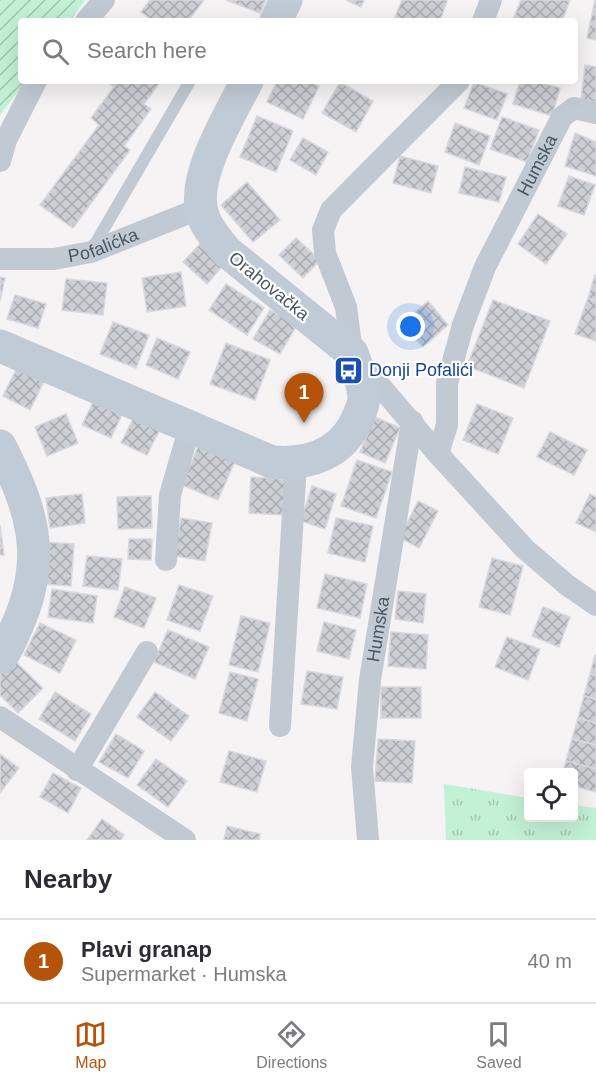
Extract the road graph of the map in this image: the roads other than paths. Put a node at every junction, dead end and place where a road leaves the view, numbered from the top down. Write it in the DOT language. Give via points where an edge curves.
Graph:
graph roads {
  1 [pos="104,0"];
  2 [pos="286,0"];
  3 [pos="491,0"];
  4 [pos="89,18"];
  5 [pos="277,18"];
  6 [pos="484,18"];
  7 [pos="34,84"];
  8 [pos="188,84"];
  9 [pos="246,84"];
  10 [pos="456,84"];
  11 [pos="596,112"];
  12 [pos="0,161"];
  13 [pos="201,208"];
  14 [pos="91,252"];
  15 [pos="0,259"];
  16 [pos="0,346"];
  17 [pos="352,352"];
  18 [pos="412,421"];
  19 [pos="190,426"];
  20 [pos="0,446"];
  21 [pos="438,453"];
  22 [pos="297,464"];
  23 [pos="166,560"];
  24 [pos="596,605"];
  25 [pos="147,652"];
  26 [pos="0,658"];
  27 [pos="0,717"];
  28 [pos="279,726"];
  29 [pos="77,770"];
  30 [pos="185,840"];
  31 [pos="368,840"];
  1 -- 4 [label="street"];
  2 -- 5 [label="street"];
  3 -- 6 [label="street"];
  7 -- 12 [label="street" via="6,140"];
  8 -- 14 [label="lane"];
  9 -- 13 [label="street" via="214,148 201,192"];
  10 -- 17 [label="street" via="331,210 323,231 325,253 346,307"];
  11 -- 21 [label="street, Humska" via="574,108 562,117 485,267 447,383 447,425"];
  13 -- 14 [label="street, Pofalićka"];
  13 -- 17 [label="street, Orahovačka" via="211,232 226,251"];
  14 -- 15 [label="street, Pofalićka" via="54,259"];
  16 -- 19 [label="street"];
  17 -- 18 [label="street"];
  17 -- 22 [label="street" via="364,400 355,426 336,448"];
  18 -- 21 [label="street"];
  18 -- 31 [label="street, Humska" via="370,680 362,767"];
  19 -- 22 [label="street" via="272,462"];
  19 -- 23 [label="street" via="170,495"];
  20 -- 26 [label="street" via="23,490 35,539 33,575 25,609"];
  21 -- 24 [label="street" via="525,549"];
  22 -- 28 [label="street"];
  25 -- 29 [label="street"];
  27 -- 29 [label="street"];
  29 -- 30 [label="street"];
}
